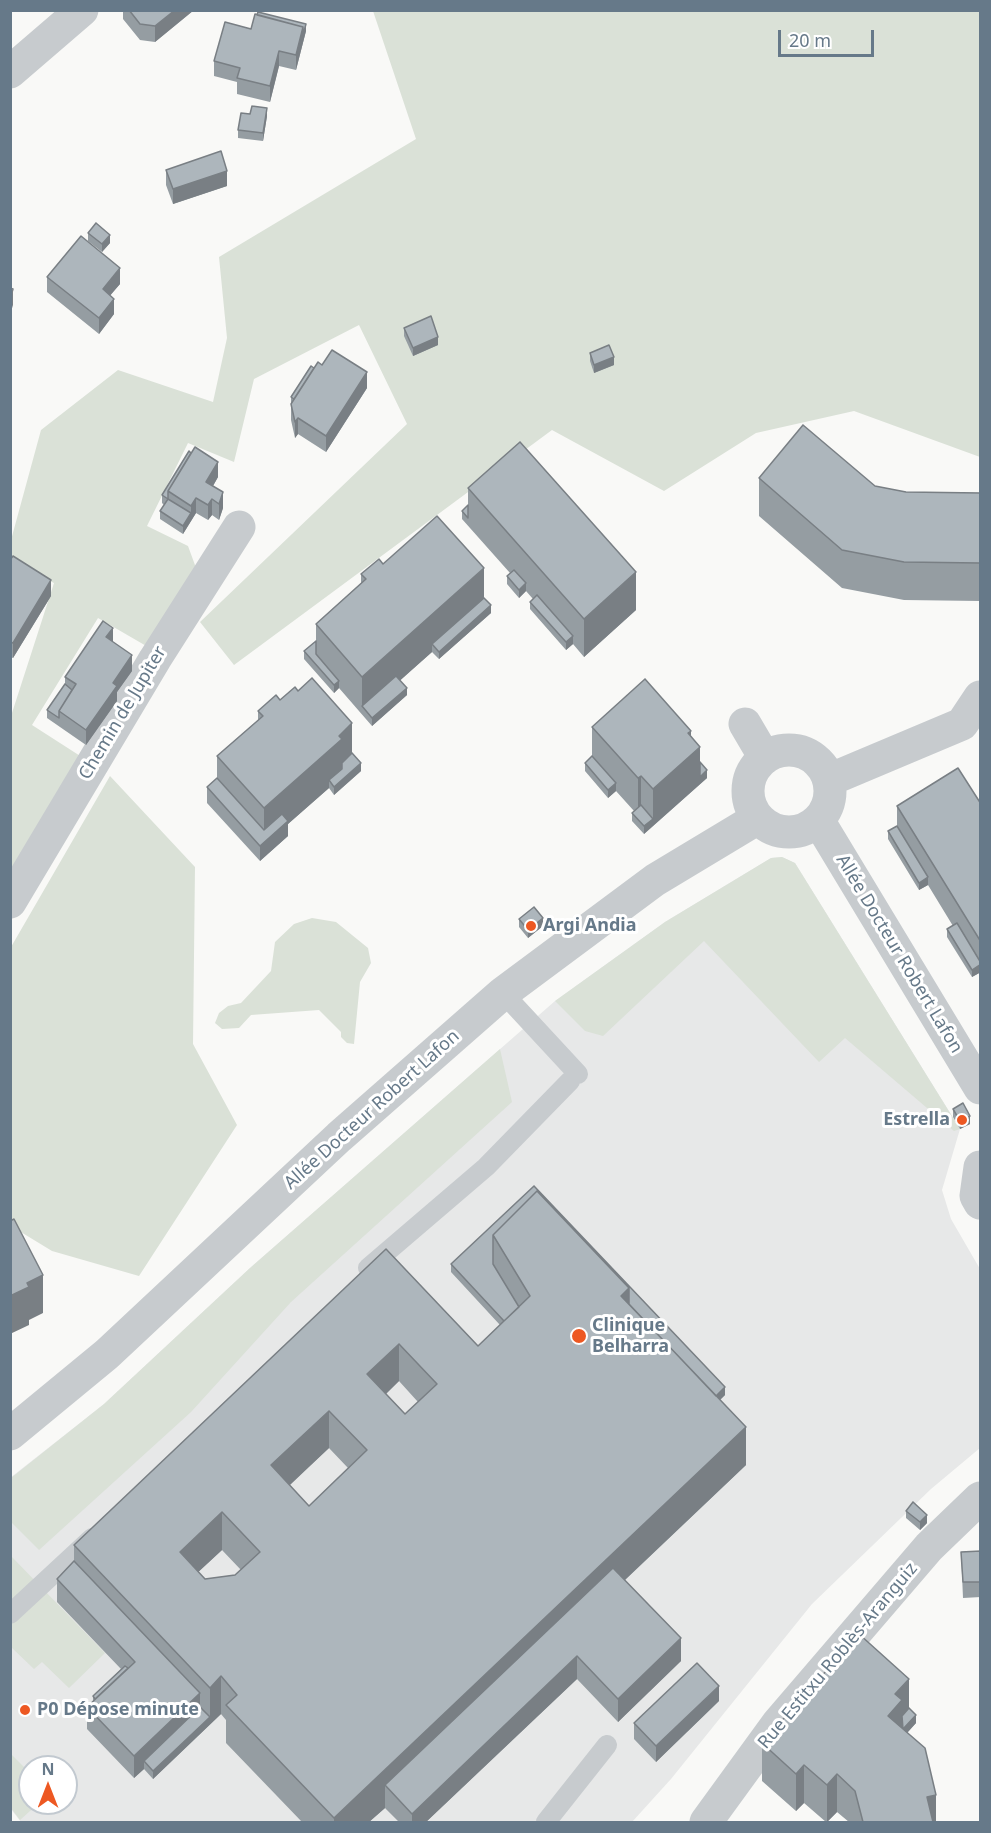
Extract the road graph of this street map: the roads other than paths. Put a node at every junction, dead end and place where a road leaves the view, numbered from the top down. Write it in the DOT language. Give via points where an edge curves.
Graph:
graph roads {
  1 [pos="82,10"];
  2 [pos="10,72"];
  3 [pos="239,527"];
  4 [pos="981,697"];
  5 [pos="745,724"];
  6 [pos="765,758"];
  7 [pos="829,780"];
  8 [pos="758,819"];
  9 [pos="818,820"];
  10 [pos="10,902"];
  11 [pos="503,993"];
  12 [pos="981,1088"];
  13 [pos="981,1167"];
  14 [pos="981,1203"];
  15 [pos="355,1280"];
  16 [pos="10,1434"];
  17 [pos="981,1498"];
  18 [pos="102,1528"];
  19 [pos="10,1614"];
  20 [pos="607,1745"];
  21 [pos="546,1822"];
  22 [pos="706,1822"];
  1 -- 2 [label="street"];
  3 -- 10 [label="street, Chemin de Jupiter"];
  4 -- 7 [label="street" via="962,724"];
  5 -- 6 [label="street"];
  6 -- 7 [label="street" via="790,750 803,752 814,758"];
  6 -- 8 [label="street" via="749,780 751,807"];
  7 -- 9 [label="street" via="830,794"];
  8 -- 9 [label="street" via="771,828 788,832 804,829"];
  8 -- 11 [label="street, Allée Docteur Robert Lafon" via="655,880"];
  9 -- 12 [label="street, Allée Docteur Robert Lafon"];
  11 -- 15 [label="lane" via="574,1077 486,1167"];
  11 -- 16 [label="street, Allée Docteur Robert Lafon" via="339,1137 107,1354"];
  13 -- 14 [label="street" via="976,1196"];
  17 -- 22 [label="street, Rue Estitxu Roblès-Aranguiz" via="929,1547 778,1723"];
  18 -- 19 [label="lane"];
  20 -- 21 [label="lane"];
}
